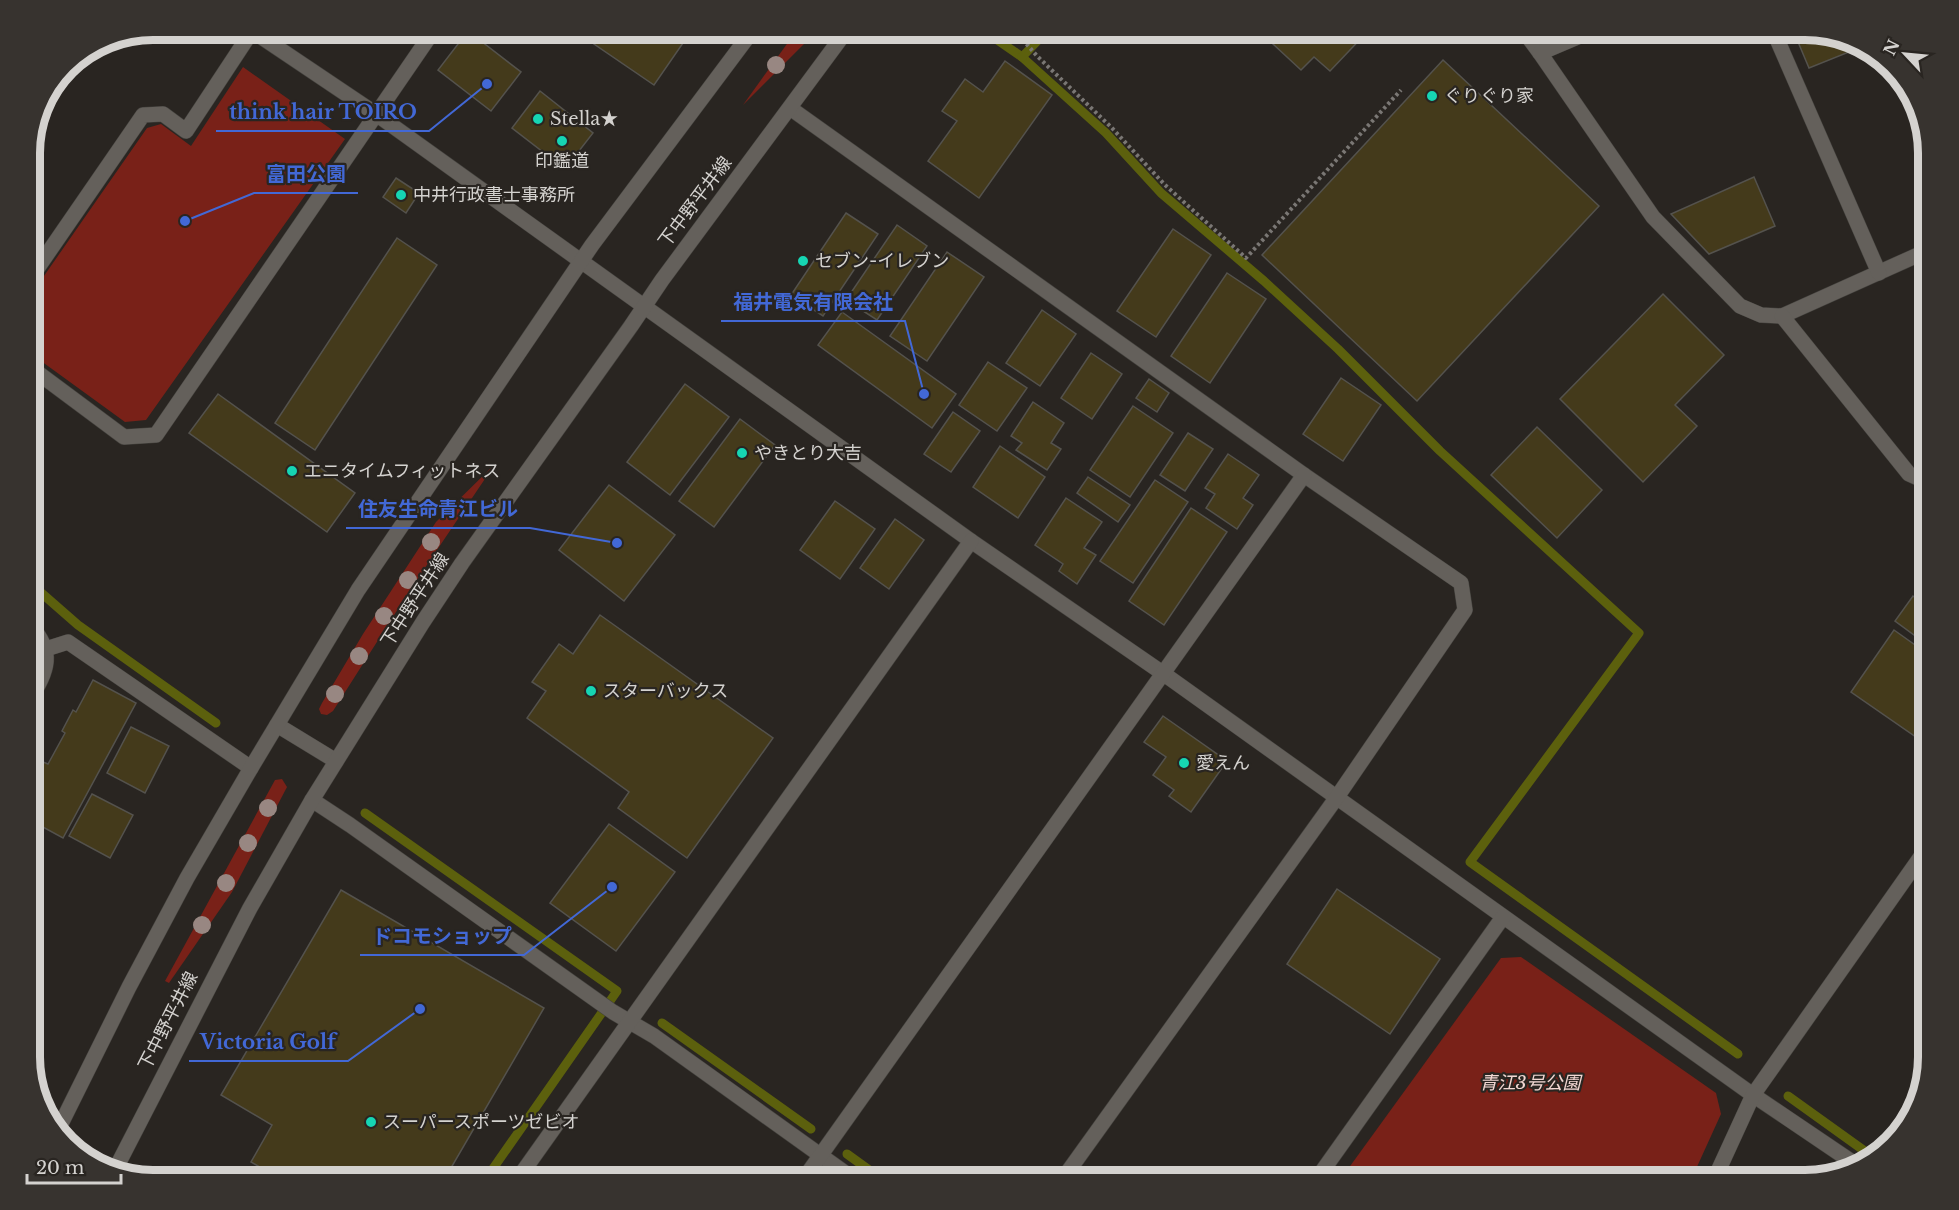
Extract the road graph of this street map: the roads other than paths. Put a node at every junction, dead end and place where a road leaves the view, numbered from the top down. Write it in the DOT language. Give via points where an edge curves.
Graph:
graph roads {
  1 [pos="1531,40"];
  2 [pos="1570,40"];
  3 [pos="1777,40"];
  4 [pos="245,41"];
  5 [pos="267,41"];
  6 [pos="427,41"];
  7 [pos="745,41"];
  8 [pos="839,41"];
  9 [pos="1540,53"];
  10 [pos="790,108"];
  11 [pos="376,114"];
  12 [pos="1918,255"];
  13 [pos="582,261"];
  14 [pos="41,263"];
  15 [pos="1879,273"];
  16 [pos="644,307"];
  17 [pos="1782,316"];
  18 [pos="41,375"];
  19 [pos="1304,475"];
  20 [pos="1918,478"];
  21 [pos="971,541"];
  22 [pos="41,638"];
  23 [pos="46,649"];
  24 [pos="1164,674"];
  25 [pos="41,679"];
  26 [pos="277,725"];
  27 [pos="336,761"];
  28 [pos="251,768"];
  29 [pos="1336,797"];
  30 [pos="312,800"];
  31 [pos="1918,861"];
  32 [pos="1503,917"];
  33 [pos="630,1022"];
  34 [pos="1753,1095"];
  35 [pos="62,1122"];
  36 [pos="820,1155"];
  37 [pos="1850,1161"];
  38 [pos="118,1164"];
  39 [pos="524,1170"];
  40 [pos="810,1170"];
  41 [pos="841,1170"];
  42 [pos="1069,1170"];
  43 [pos="1323,1170"];
  44 [pos="1719,1170"];
  1 -- 9 [label="street"];
  2 -- 9 [label="street"];
  3 -- 15 [label="street"];
  4 -- 14 [label="street" via="186,131 163,114 142,115"];
  5 -- 11 [label="street"];
  6 -- 11 [label="street"];
  7 -- 13 [label="street"];
  8 -- 10 [label="street, 下中野平井線"];
  9 -- 17 [label="street" via="1653,217 1740,306 1761,315"];
  10 -- 16 [label="street, 下中野平井線"];
  10 -- 19 [label="street"];
  11 -- 13 [label="street"];
  11 -- 18 [label="street" via="156,435 124,437"];
  12 -- 15 [label="street"];
  13 -- 16 [label="street"];
  13 -- 26 [label="street" via="358,590"];
  15 -- 17 [label="street"];
  16 -- 21 [label="street"];
  16 -- 27 [label="street, 下中野平井線" via="462,563"];
  17 -- 20 [label="street" via="1909,474"];
  19 -- 24 [label="street"];
  19 -- 29 [label="street" via="1461,583 1465,610"];
  21 -- 24 [label="street"];
  21 -- 33 [label="street"];
  22 -- 23 [label="street"];
  23 -- 25 [label="street" via="46,670"];
  23 -- 28 [label="street" via="68,642"];
  24 -- 29 [label="street"];
  24 -- 36 [label="street"];
  26 -- 27 [label="street"];
  26 -- 28 [label="street"];
  27 -- 30 [label="street, 下中野平井線"];
  28 -- 35 [label="street" via="187,878"];
  29 -- 32 [label="street"];
  29 -- 42 [label="street"];
  30 -- 33 [label="street"];
  30 -- 38 [label="street, 下中野平井線" via="250,908"];
  31 -- 34 [label="street"];
  32 -- 34 [label="street"];
  32 -- 43 [label="street"];
  33 -- 36 [label="street"];
  33 -- 39 [label="street"];
  34 -- 37 [label="street"];
  34 -- 44 [label="street"];
  36 -- 40 [label="street"];
  36 -- 41 [label="street"];
}
